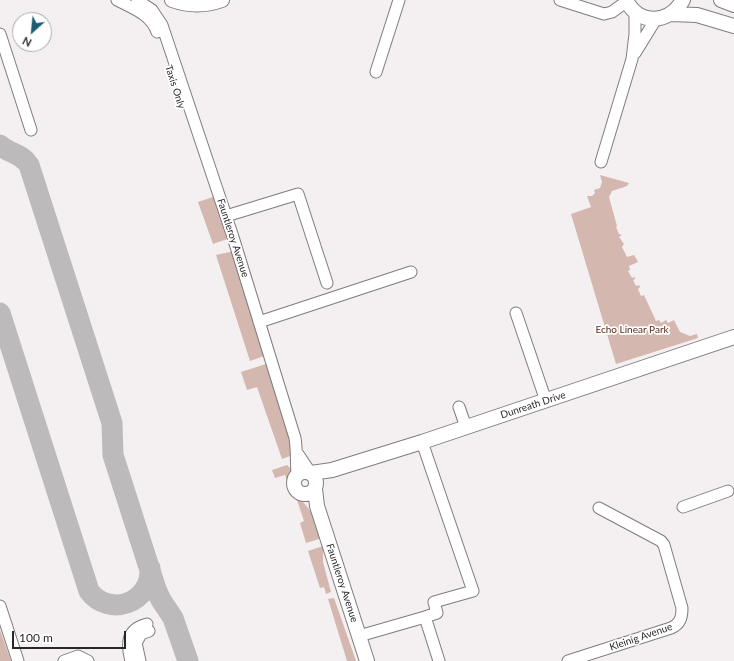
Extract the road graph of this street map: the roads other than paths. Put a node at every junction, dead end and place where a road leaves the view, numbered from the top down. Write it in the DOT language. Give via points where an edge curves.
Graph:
graph roads {
  1 [pos="117,0"];
  2 [pos="136,0"];
  3 [pos="172,0"];
  4 [pos="222,0"];
  5 [pos="399,0"];
  6 [pos="560,0"];
  7 [pos="683,0"];
  8 [pos="721,0"];
  9 [pos="629,4"];
  10 [pos="734,5"];
  11 [pos="671,14"];
  12 [pos="656,19"];
  13 [pos="734,26"];
  14 [pos="0,34"];
  15 [pos="632,58"];
  16 [pos="4,59"];
  17 [pos="376,72"];
  18 [pos="31,130"];
  19 [pos="601,162"];
  20 [pos="216,189"];
  21 [pos="226,216"];
  22 [pos="411,272"];
  23 [pos="327,283"];
  24 [pos="519,312"];
  25 [pos="260,322"];
  26 [pos="734,337"];
  27 [pos="548,400"];
  28 [pos="459,407"];
  29 [pos="466,427"];
  30 [pos="422,442"];
  31 [pos="309,481"];
  32 [pos="728,491"];
  33 [pos="683,506"];
  34 [pos="599,508"];
  35 [pos="0,606"];
  36 [pos="425,616"];
  37 [pos="359,636"];
  38 [pos="69,660"];
  39 [pos="18,661"];
  40 [pos="88,661"];
  41 [pos="131,661"];
  42 [pos="140,661"];
  43 [pos="367,661"];
  44 [pos="440,661"];
  45 [pos="568,661"];
  1 -- 20 [label="street, Taxis Only" via="145,15 156,28 196,148"];
  2 -- 20 [label="street, Fauntleroy Avenue" via="152,10 162,25"];
  3 -- 4 [label="main road" via="194,6"];
  5 -- 17 [label="street"];
  6 -- 9 [label="street" via="608,14"];
  7 -- 11 [label="main road"];
  8 -- 10 [label="main road"];
  9 -- 12 [label="main road" via="648,18"];
  9 -- 15 [label="street" via="636,34"];
  11 -- 12 [label="main road"];
  11 -- 13 [label="main road" via="697,15"];
  12 -- 15 [label="street"];
  14 -- 16 [label="street"];
  15 -- 19 [label="street"];
  16 -- 18 [label="street"];
  20 -- 21 [label="street, Fauntleroy Avenue"];
  21 -- 23 [label="street" via="298,194"];
  21 -- 25 [label="street, Fauntleroy Avenue"];
  22 -- 25 [label="street"];
  24 -- 27 [label="street"];
  25 -- 31 [label="street, Fauntleroy Avenue" via="298,454"];
  26 -- 27 [label="main road, Dunreath Drive"];
  27 -- 29 [label="main road, Dunreath Drive"];
  28 -- 29 [label="street"];
  29 -- 30 [label="main road, Dunreath Drive"];
  30 -- 31 [label="main road, Dunreath Drive" via="332,470"];
  30 -- 36 [label="street" via="473,591 434,602 437,613"];
  31 -- 37 [label="main road, Fauntleroy Avenue"];
  32 -- 33 [label="street"];
  34 -- 45 [label="street, Kleinig Avenue" via="661,541 682,608 682,616 671,628"];
  35 -- 39 [label="street"];
  36 -- 37 [label="street"];
  36 -- 44 [label="street"];
  37 -- 43 [label="main road, Fauntleroy Avenue"];
  38 -- 40 [label="street" via="82,657"];
  41 -- 42 [label="street" via="127,646 130,636 138,626 148,627 137,641 136,650"];
}
